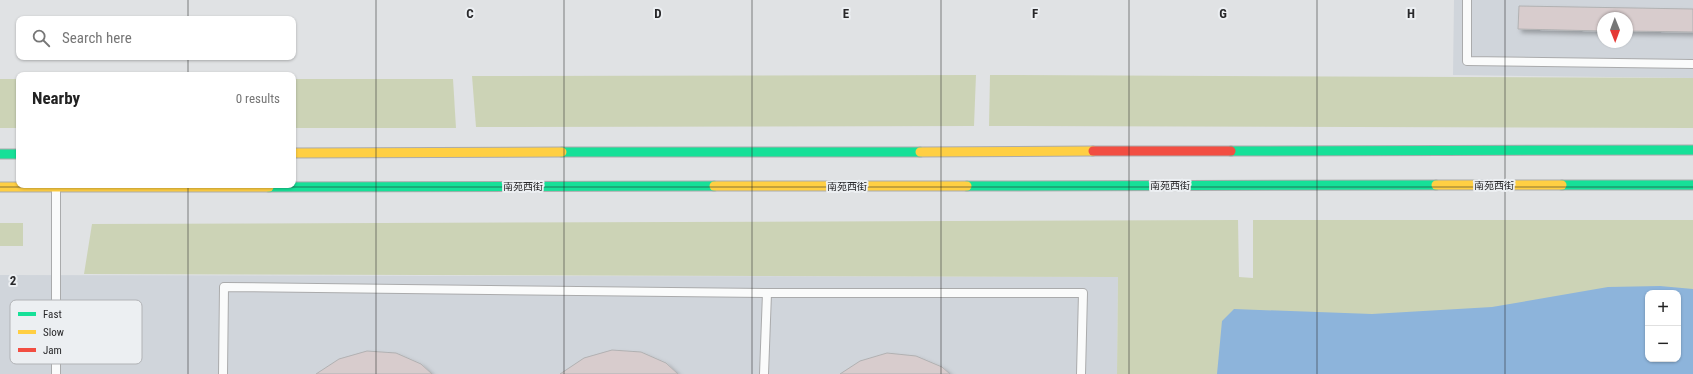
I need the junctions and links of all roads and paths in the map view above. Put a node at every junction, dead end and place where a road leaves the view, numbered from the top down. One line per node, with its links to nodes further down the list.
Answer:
1 (1467, 0): 2 (lane)
2 (1693, 64)
3 (1693, 150): 4 (main road)
4 (296, 153)
5 (0, 154): 6 (main road)
6 (16, 154)
7 (1693, 185): 8 (main road, 南苑西街)
8 (296, 186)
9 (0, 187): 10 (main road, 南苑西街)
10 (16, 187)
11 (56, 188): 13 (lane)
12 (767, 293): 14 (lane); 15 (lane); 16 (lane)
13 (56, 300)
14 (224, 374)
15 (764, 374)
16 (1081, 374)

